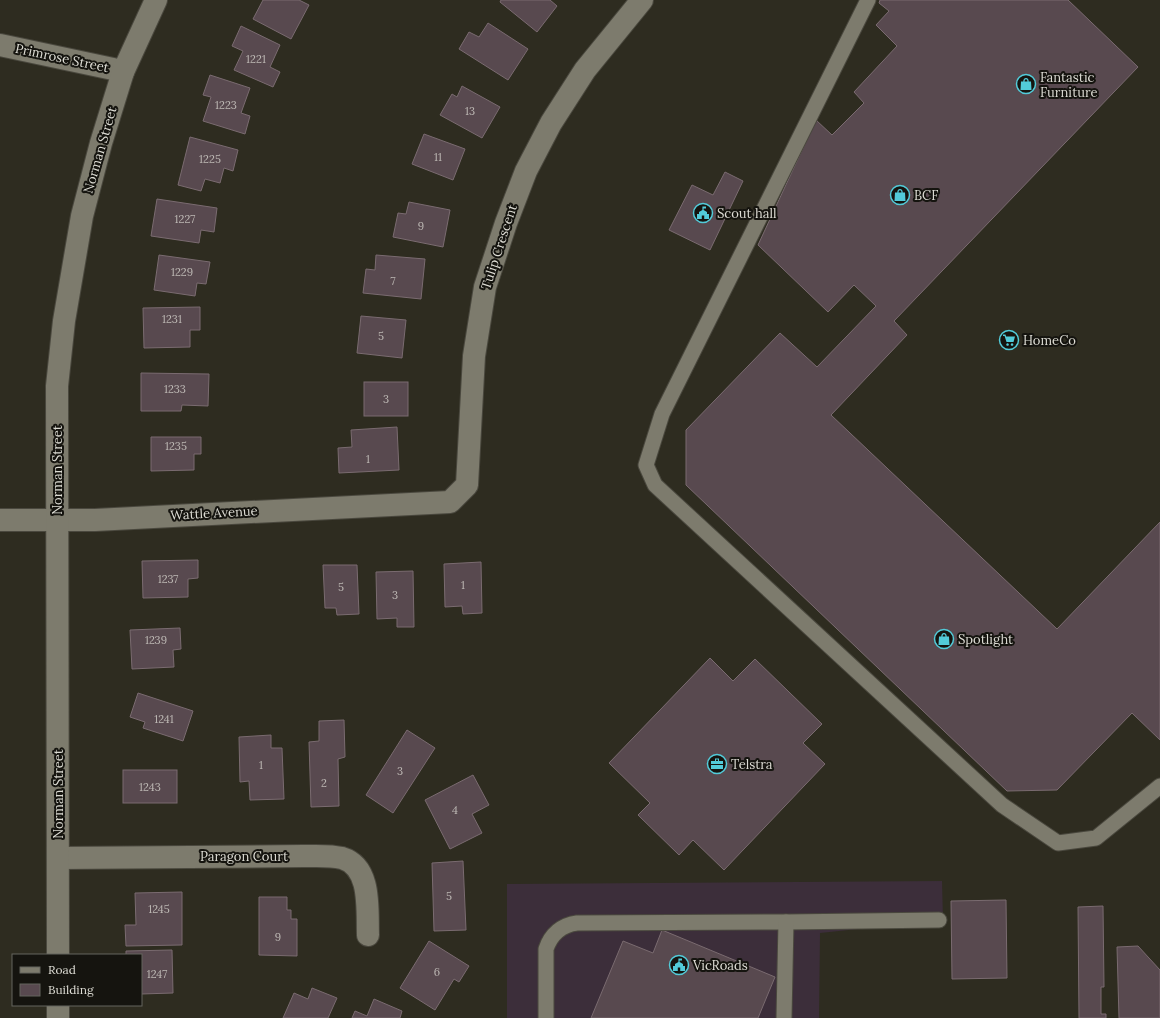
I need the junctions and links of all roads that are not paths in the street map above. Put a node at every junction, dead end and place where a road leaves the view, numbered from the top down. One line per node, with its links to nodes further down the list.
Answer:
1 (156, 0): 5 (street, Norman Street)
2 (642, 0): 6 (street, Tulip Crescent)
3 (868, 0): 9 (lane)
4 (0, 45): 5 (street, Primrose Street)
5 (123, 72): 8 (street, Norman Street)
6 (427, 502): 8 (street, Wattle Avenue)
7 (0, 520): 8 (street, Wattle Avenue)
8 (57, 520): 10 (street, Norman Street)
9 (1160, 786)
10 (58, 858): 13 (street, Paragon Court); 14 (street, Norman Street)
11 (939, 920): 12 (lane)
12 (786, 922): 17 (lane); 18 (lane)
13 (368, 935)
14 (58, 954)
15 (58, 1006): 16 (street)
16 (58, 1018)
17 (546, 1018)
18 (784, 1018)

